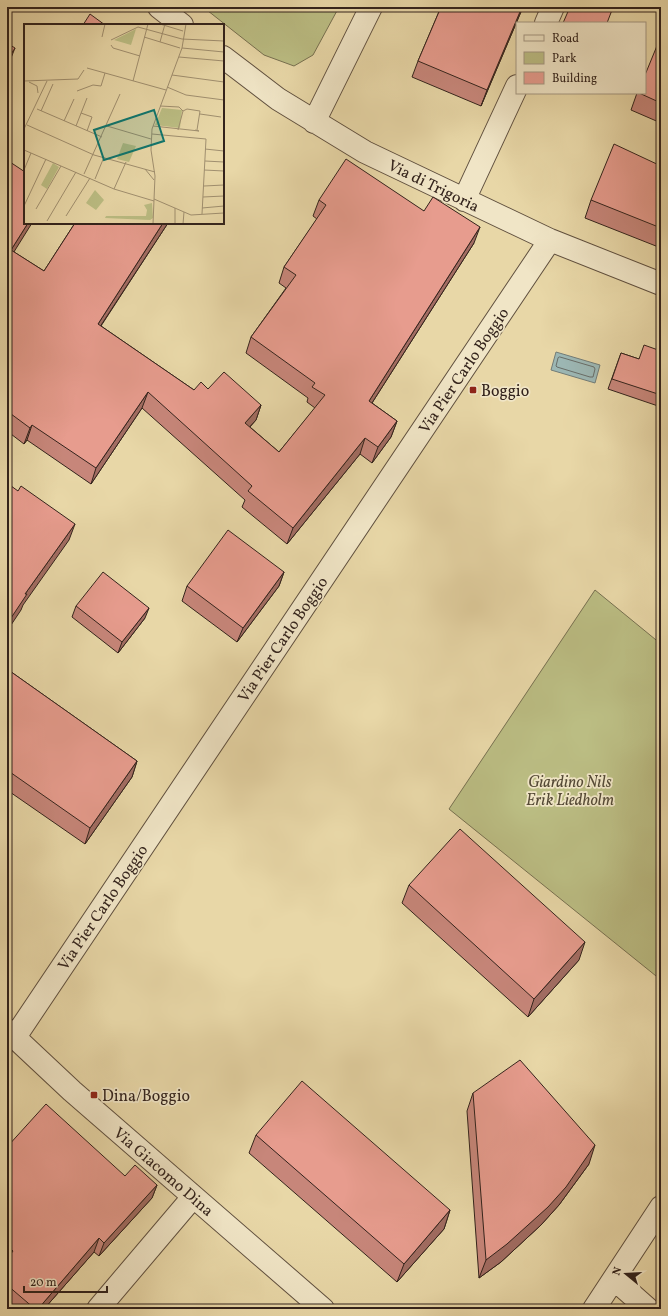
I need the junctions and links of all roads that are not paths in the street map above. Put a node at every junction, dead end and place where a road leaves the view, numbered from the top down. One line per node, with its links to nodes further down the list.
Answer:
1 (159, 7): 5 (street)
2 (372, 7): 8 (street)
3 (553, 7): 4 (street)
4 (546, 22)
5 (181, 24)
6 (224, 58): 8 (street, Via di Trigoria)
7 (516, 88): 9 (street)
8 (314, 122): 9 (street, Via di Trigoria)
9 (464, 200): 10 (street, Via di Trigoria)
10 (550, 240): 11 (street, Via di Trigoria); 12 (street, Via Pier Carlo Boggio)
11 (661, 284)
12 (11, 1034): 13 (street, Via Giacomo Dina)
13 (193, 1197): 16 (street); 17 (street, Via Giacomo Dina)
14 (661, 1207): 15 (street)
15 (614, 1279): 18 (street); 19 (street)
16 (98, 1309)
17 (323, 1309)
18 (594, 1309)
19 (648, 1309)

